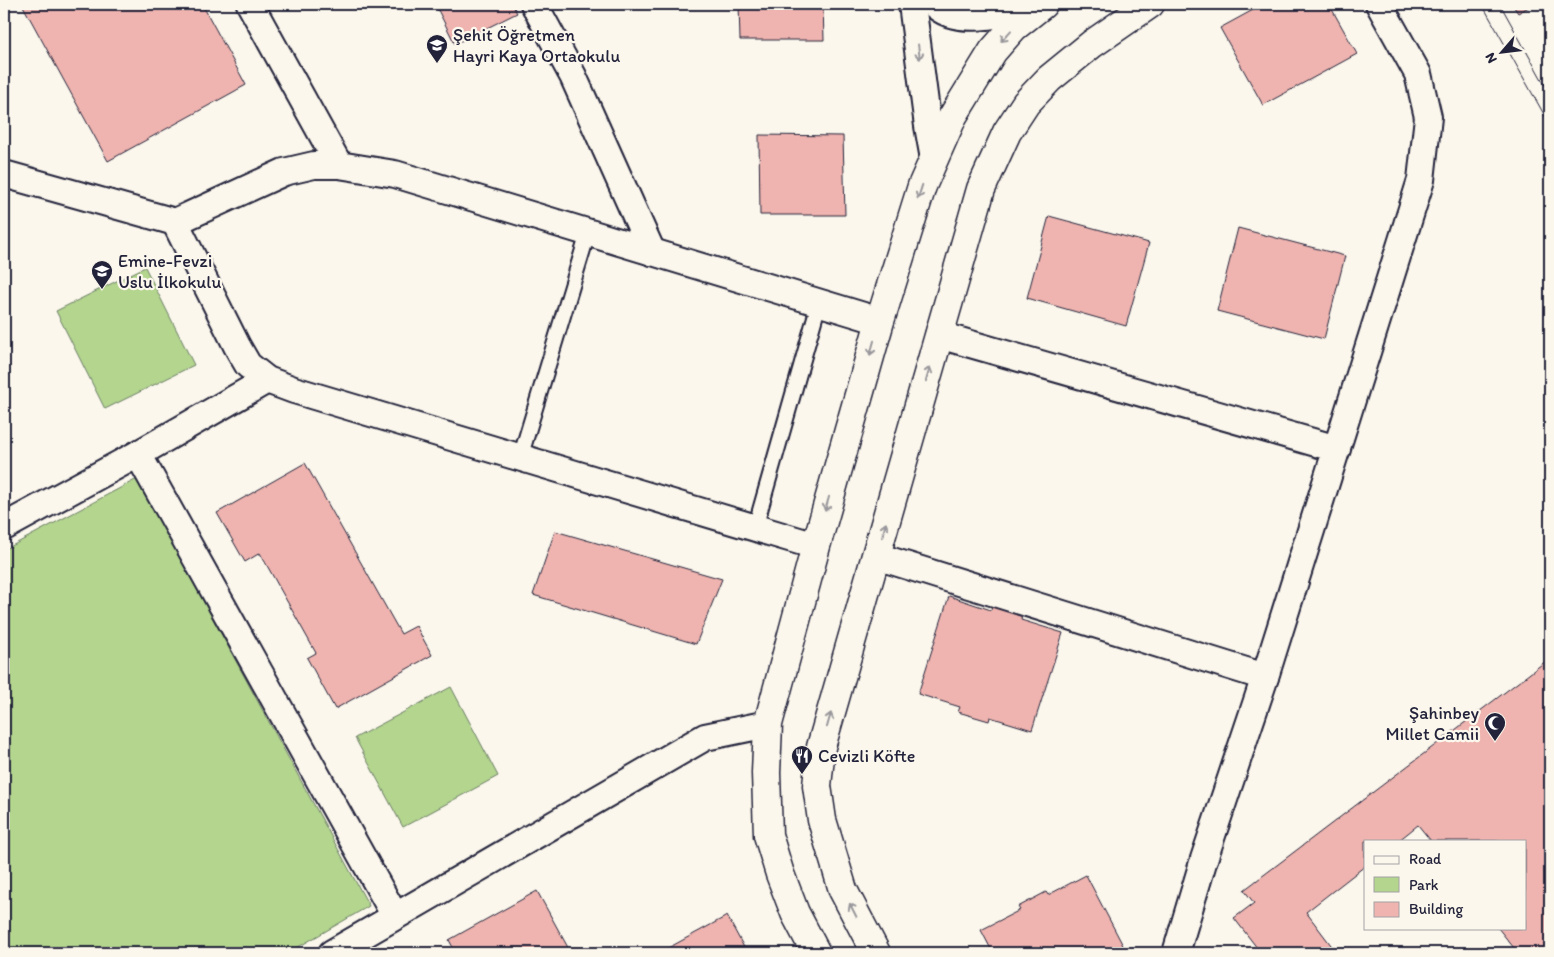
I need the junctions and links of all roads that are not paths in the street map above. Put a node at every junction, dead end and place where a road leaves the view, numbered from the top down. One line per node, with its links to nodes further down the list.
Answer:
1 (250, 4): 9 (street)
2 (534, 4): 13 (street)
3 (912, 4): 8 (street, one-way to 8)
4 (934, 4): 7 (street)
5 (1150, 4): 16 (main road)
6 (1379, 4): 18 (street)
7 (1041, 5): 8 (main road, one-way to 8)
8 (934, 159): 15 (main road, one-way to 15)
9 (339, 165): 11 (street); 12 (street)
10 (4, 174): 11 (street)
11 (175, 222): 17 (street)
12 (588, 233): 13 (street); 20 (lane)
13 (652, 252): 14 (street)
14 (819, 303): 15 (street); 22 (lane)
15 (880, 321): 23 (main road, one-way to 23)
16 (939, 335): 18 (street); 24 (main road, one-way to 16)
17 (267, 380): 19 (street); 20 (street)
18 (1337, 448): 25 (street)
19 (138, 454): 21 (street); 27 (street)
20 (520, 458): 22 (street)
21 (4, 527)
22 (755, 528): 23 (street)
23 (816, 546): 26 (main road)
24 (876, 556): 25 (street); 30 (main road, one-way to 24)
25 (1265, 677): 31 (street)
26 (768, 724): 27 (street); 29 (main road)
27 (395, 916): 28 (street)
28 (332, 953)
29 (816, 953)
30 (876, 953)
31 (1176, 953)

